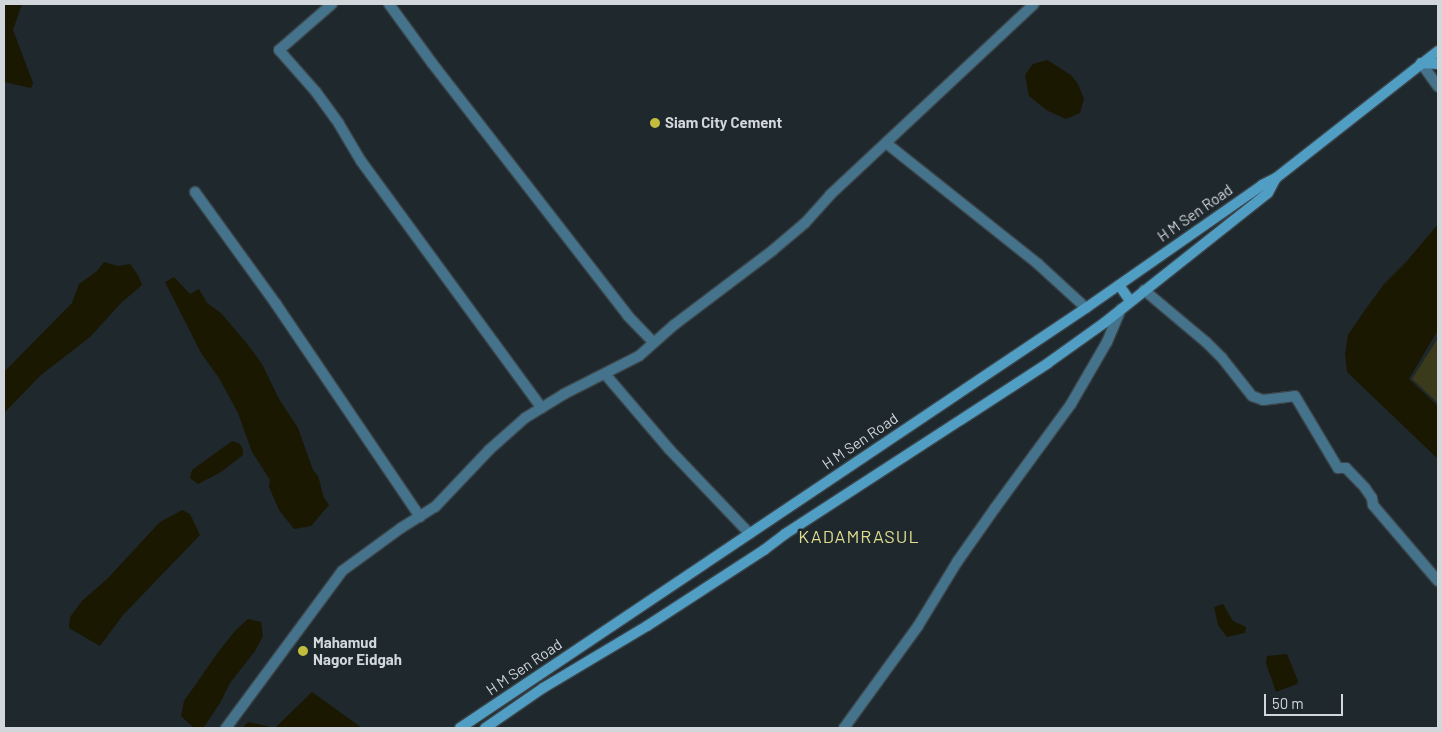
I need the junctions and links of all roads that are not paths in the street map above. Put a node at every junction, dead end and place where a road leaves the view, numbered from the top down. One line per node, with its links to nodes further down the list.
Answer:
1 (332, 4): 18 (street)
2 (389, 4): 16 (street)
3 (1034, 4): 8 (street)
4 (1438, 51): 5 (main road, H M Sen Road)
5 (1421, 63): 6 (main road); 7 (street); 9 (main road, H M Sen Road)
6 (1438, 64)
7 (1438, 86)
8 (886, 143): 14 (street); 16 (street)
9 (1276, 178): 11 (main road, H M Sen Road); 12 (main road, H M Sen Road)
10 (195, 192): 19 (street)
11 (1119, 285): 13 (main road); 14 (main road, H M Sen Road)
12 (1144, 290): 13 (main road, H M Sen Road); 21 (street)
13 (1130, 301): 15 (main road, H M Sen Road)
14 (1086, 308): 20 (main road, H M Sen Road)
15 (1122, 308): 24 (main road, H M Sen Road); 25 (street)
16 (654, 343): 17 (street)
17 (605, 374): 18 (street); 20 (street)
18 (542, 408): 19 (street)
19 (420, 517): 22 (street)
20 (750, 534): 23 (main road, H M Sen Road)
21 (1438, 581)
22 (226, 728)
23 (460, 728)
24 (485, 728)
25 (844, 728)

